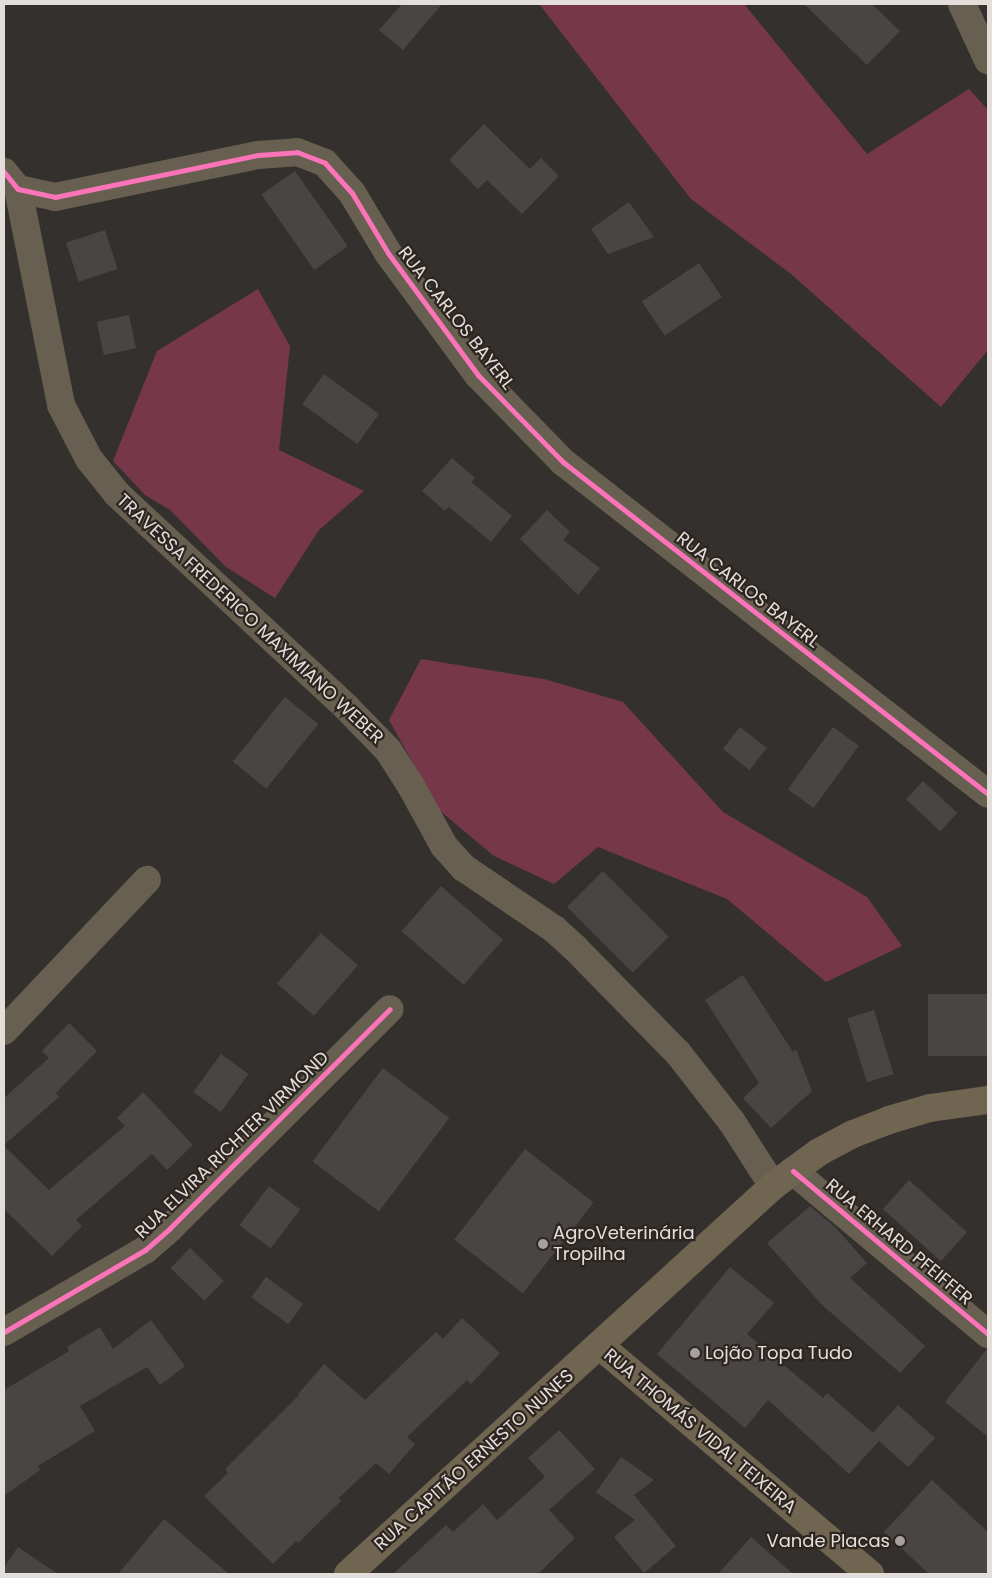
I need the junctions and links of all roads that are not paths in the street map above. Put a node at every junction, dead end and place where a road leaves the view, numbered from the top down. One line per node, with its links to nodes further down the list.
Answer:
1 (962, 4): 2 (street)
2 (988, 60)
3 (11, 180): 4 (street, RUA CARLOS BAYERL); 9 (street, TRAVESSA FREDERICO MAXIMIANO WEBER)
4 (988, 794)
5 (147, 880): 7 (street)
6 (390, 1009): 10 (street, RUA ELVIRA RICHTER VIRMOND)
7 (4, 1031)
8 (988, 1100): 9 (main road, RUA CAPITÃO ERNESTO NUNES)
9 (783, 1179): 11 (street, RUA ERHARD PFEIFFER); 12 (main road, RUA CAPITÃO ERNESTO NUNES)
10 (4, 1332)
11 (988, 1334)
12 (600, 1345): 13 (main road, RUA CAPITÃO ERNESTO NUNES); 14 (main road, RUA THOMÁS VIDAL TEIXEIRA)
13 (348, 1574)
14 (870, 1574)

